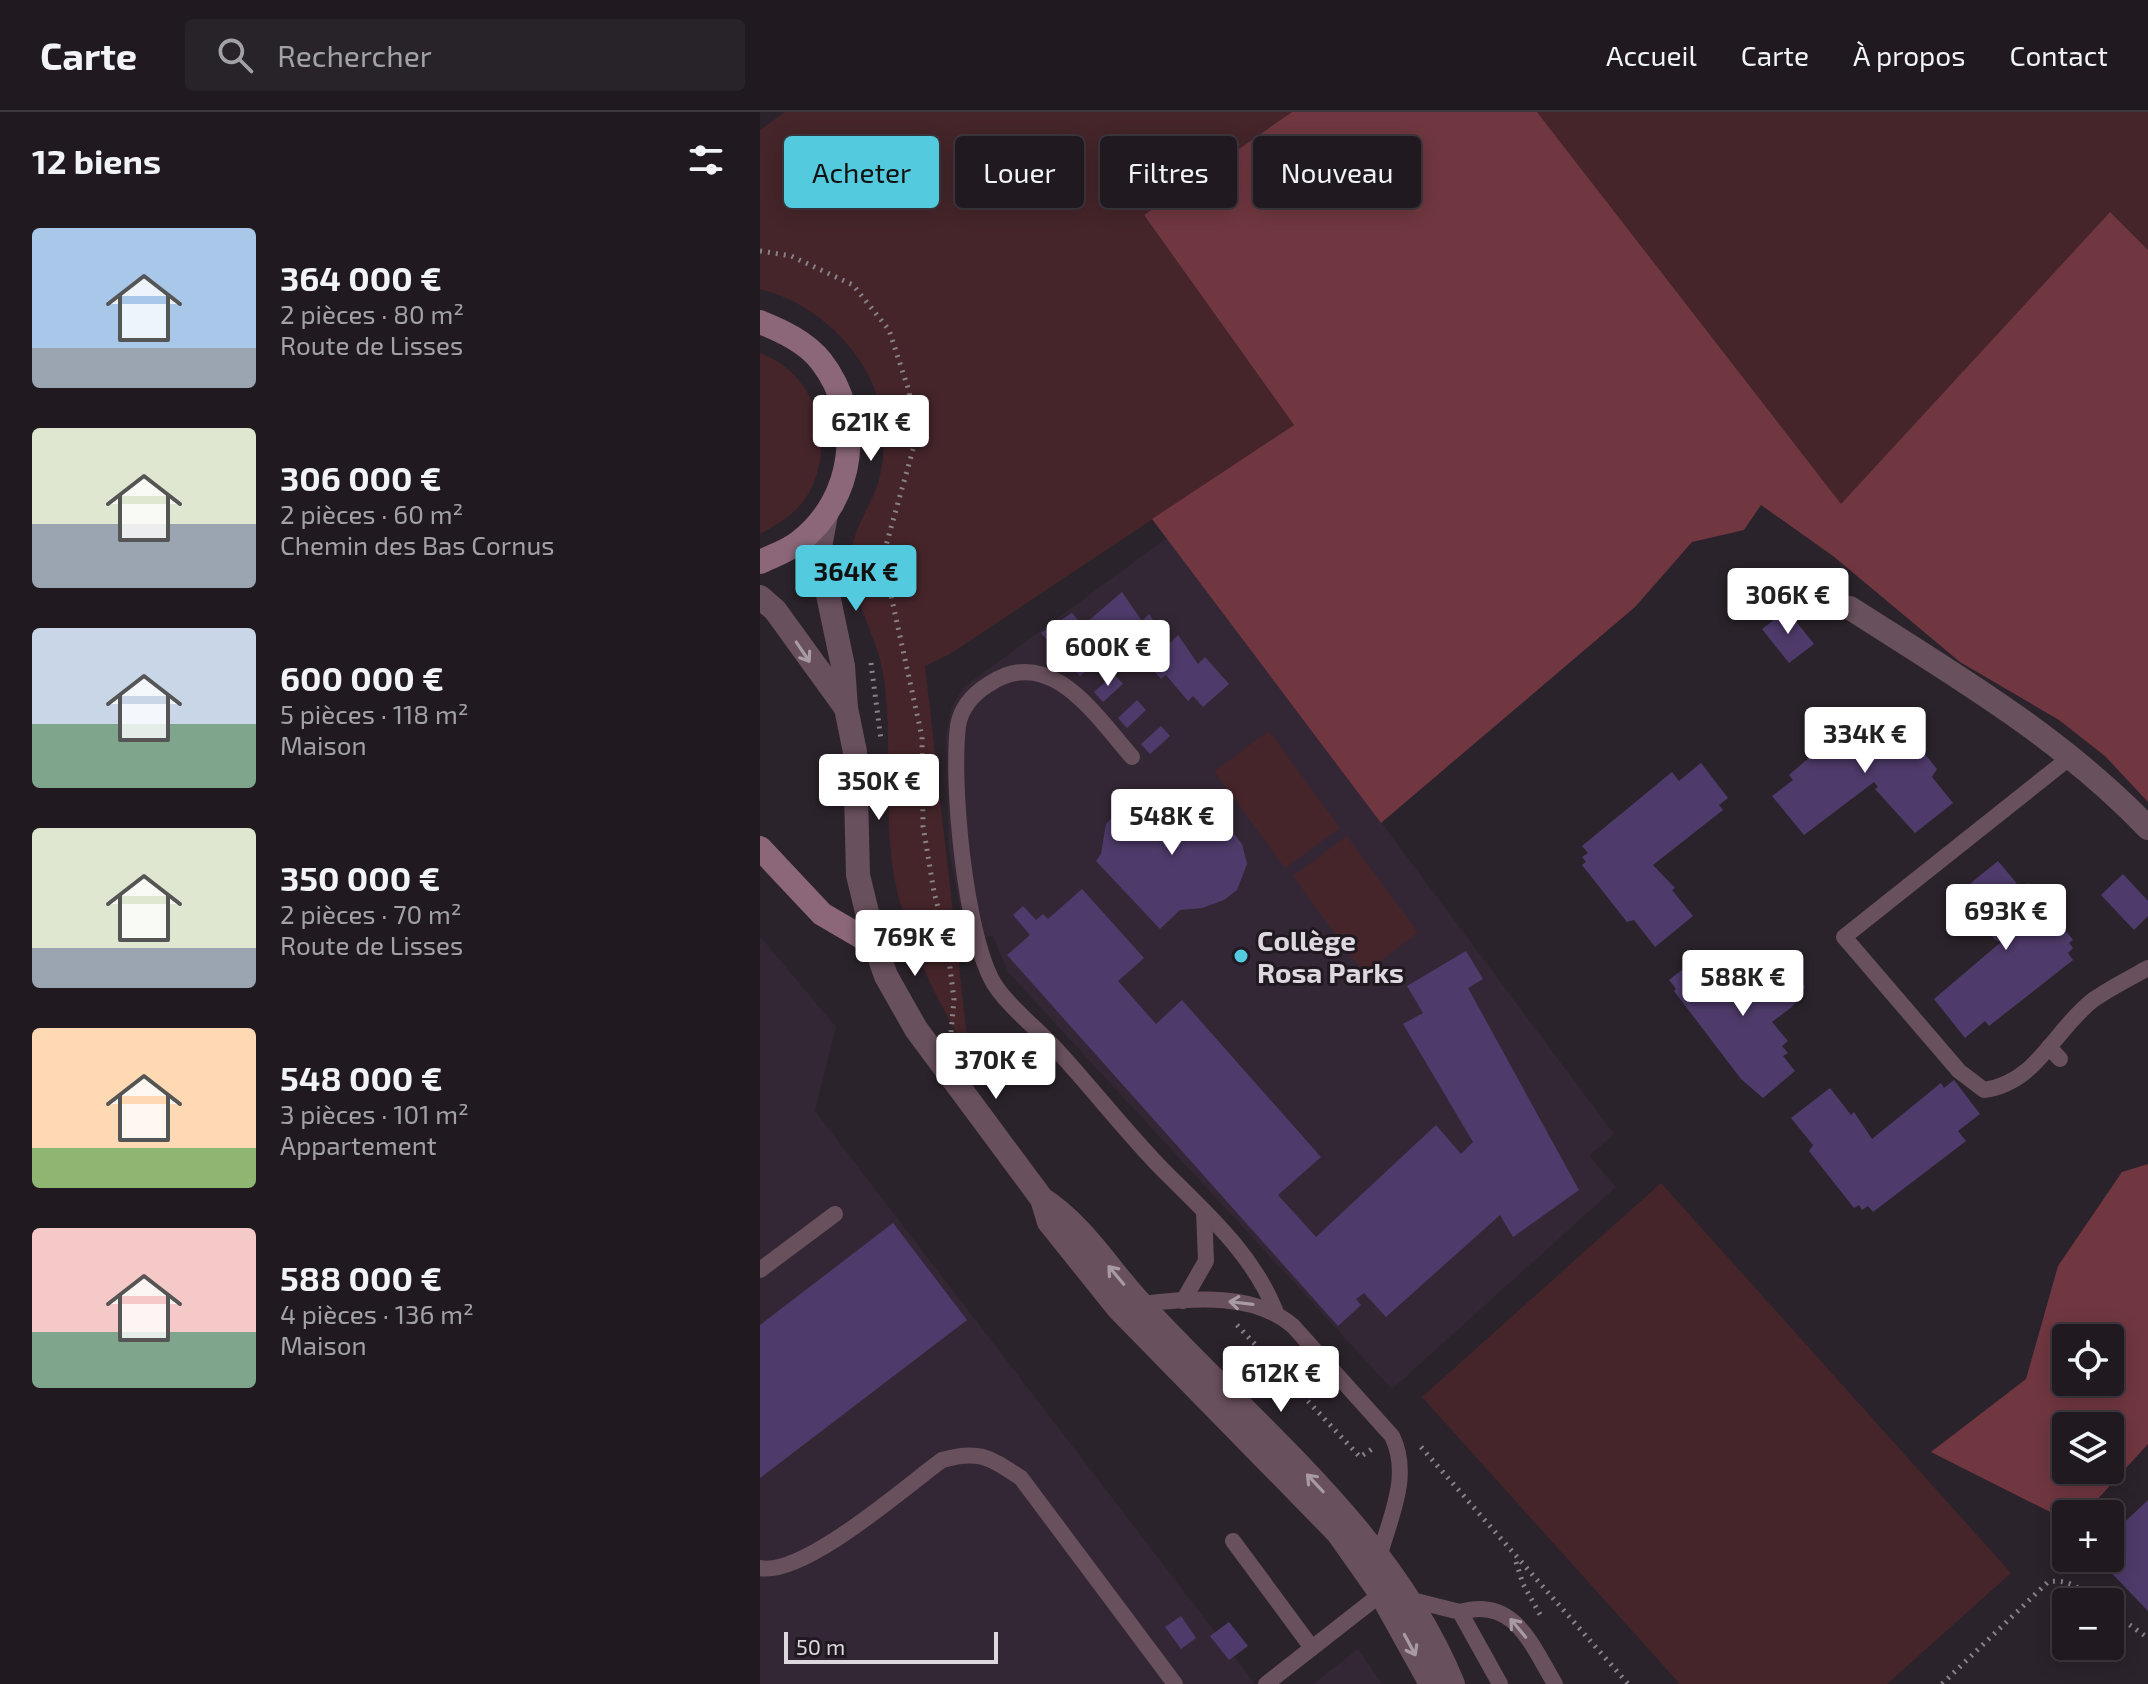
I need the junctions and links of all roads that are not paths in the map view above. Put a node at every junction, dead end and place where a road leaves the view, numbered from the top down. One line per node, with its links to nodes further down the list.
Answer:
1 (760, 322): 2 (main road)
2 (826, 515): 3 (main road); 6 (street)
3 (760, 562)
4 (760, 597): 6 (street, one-way to 6)
5 (1850, 608): 7 (street)
6 (846, 708): 11 (street)
7 (2073, 755): 9 (street); 12 (lane)
8 (1132, 757): 14 (lane)
9 (2148, 828)
10 (760, 848): 11 (main road)
11 (875, 945): 13 (street)
12 (2148, 968)
13 (1042, 1199): 18 (street, one-way to 13); 23 (street)
14 (1204, 1211): 17 (lane); 19 (lane)
15 (835, 1214): 16 (lane)
16 (760, 1270)
17 (1183, 1301): 18 (lane); 19 (lane, one-way to 17)
18 (1140, 1304): 21 (street, one-way to 18)
19 (1275, 1310): 21 (lane)
20 (1233, 1541): 26 (lane)
21 (1380, 1554): 24 (street)
22 (760, 1568): 27 (lane)
23 (1381, 1594): 26 (lane); 29 (street, one-way to 29)
24 (1408, 1599): 25 (lane); 30 (street)
25 (1460, 1612): 31 (lane); 32 (lane, one-way to 25)
26 (1312, 1648): 28 (lane)
27 (1175, 1684)
28 (1266, 1684)
29 (1431, 1684)
30 (1453, 1684)
31 (1500, 1684)
32 (1555, 1684)

